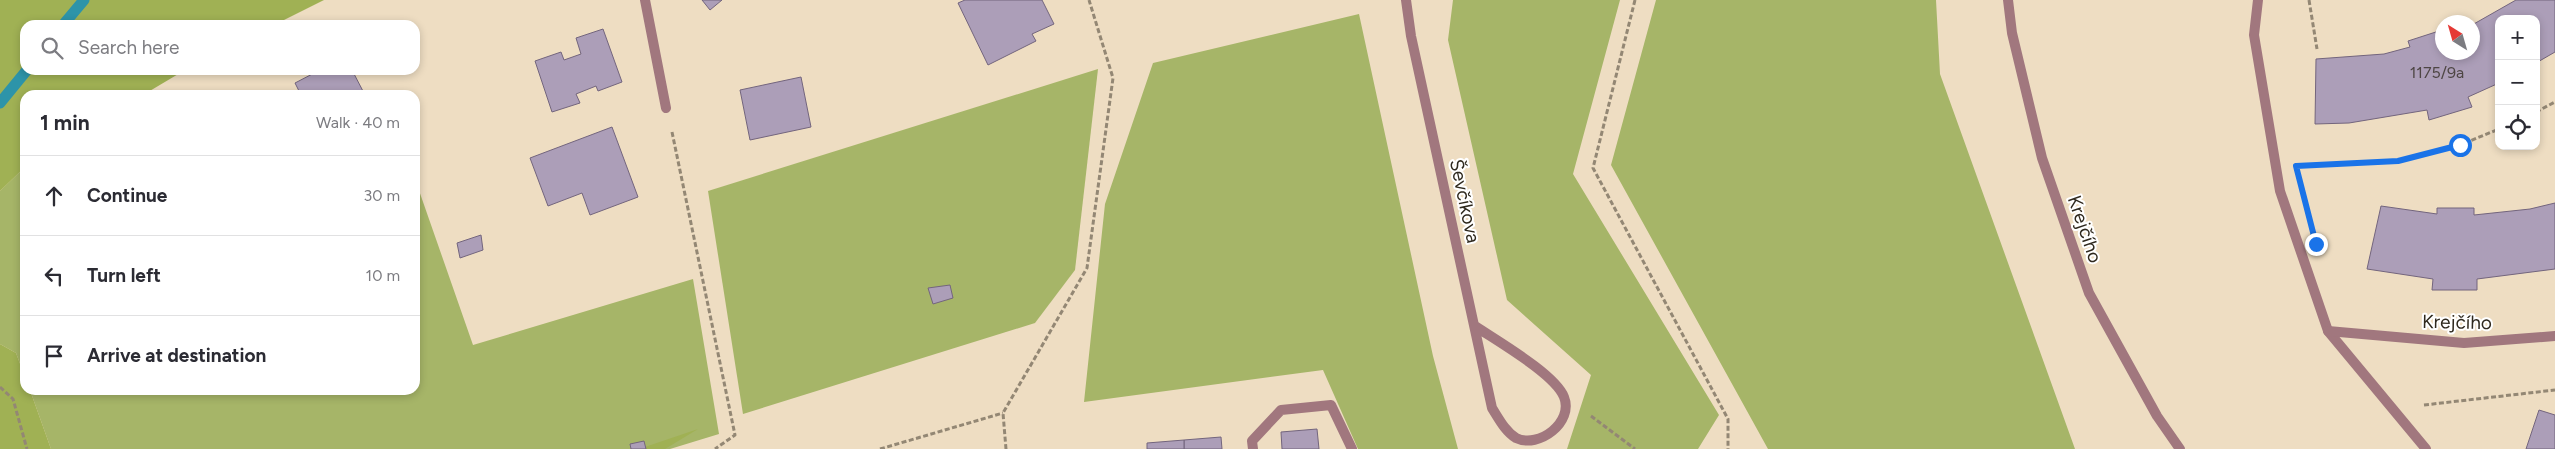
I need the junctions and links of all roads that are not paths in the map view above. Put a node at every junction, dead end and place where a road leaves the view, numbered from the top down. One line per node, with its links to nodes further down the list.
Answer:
1 (645, 0): 5 (street)
2 (1406, 0): 6 (street, Ševčíkova)
3 (2008, 0): 11 (street, Krejčího)
4 (2258, 0): 7 (street)
5 (666, 108)
6 (1475, 326): 6 (street, Ševčíkova)
7 (2328, 331): 8 (street, Krejčího); 12 (street)
8 (2555, 336)
9 (1253, 449): 10 (street)
10 (1352, 449)
11 (2180, 449)
12 (2426, 449)

